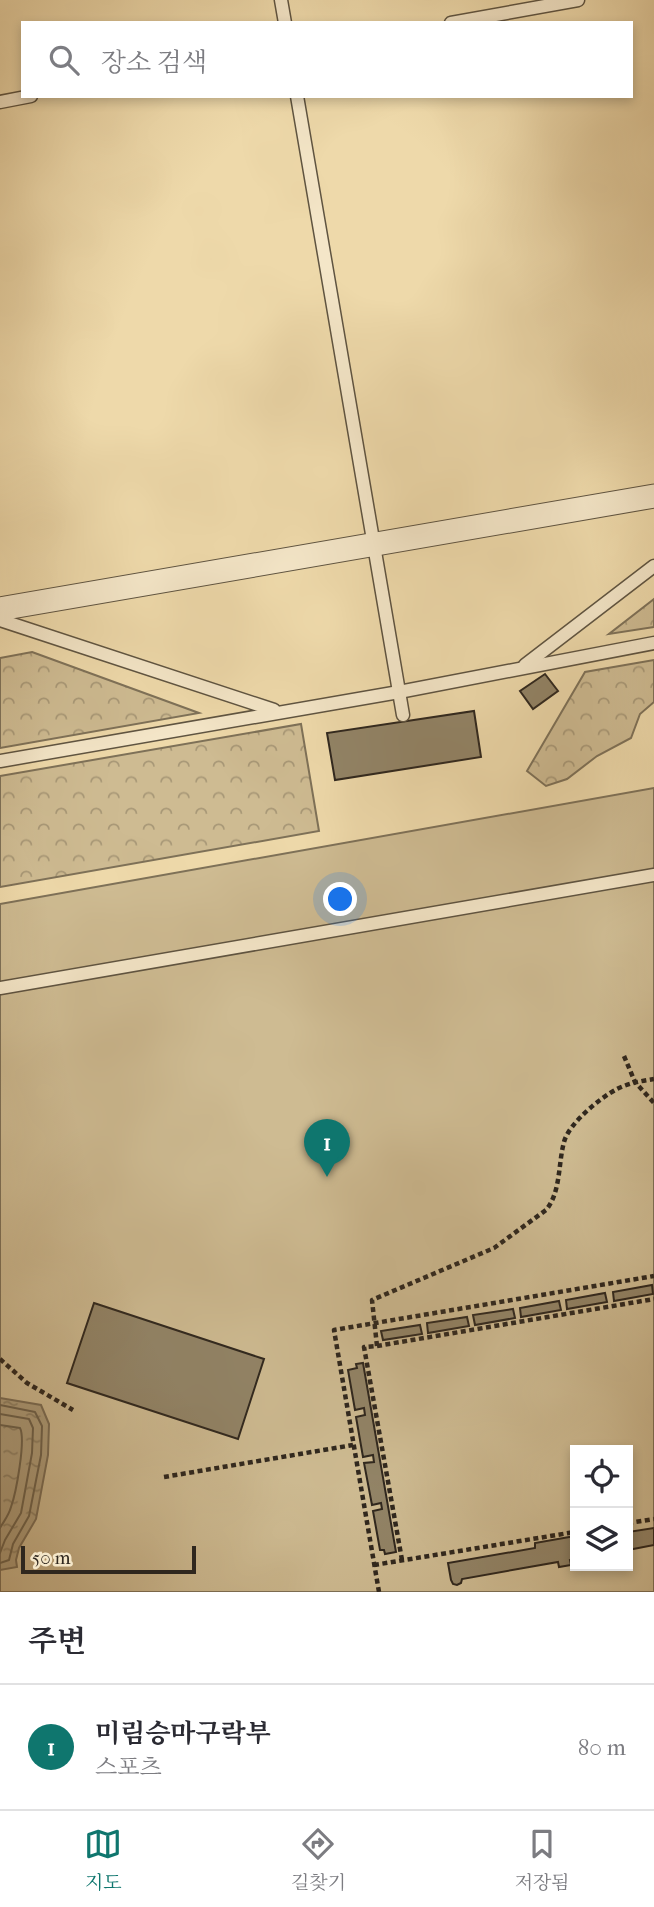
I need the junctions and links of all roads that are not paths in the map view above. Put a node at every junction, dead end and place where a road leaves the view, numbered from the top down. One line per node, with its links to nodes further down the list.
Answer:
1 (281, 0): 3 (lane)
2 (578, 0): 4 (lane)
3 (285, 21)
4 (462, 21)
5 (21, 98): 7 (lane)
6 (298, 98): 9 (lane)
7 (0, 102)
8 (654, 496): 9 (street)
9 (374, 545): 11 (street); 15 (lane)
10 (654, 566): 14 (lane)
11 (0, 609)
12 (0, 620): 16 (lane)
13 (654, 643): 14 (lane)
14 (522, 667): 15 (lane)
15 (399, 692): 16 (lane); 17 (lane)
16 (278, 712): 18 (lane)
17 (403, 715)
18 (0, 761)
19 (654, 875): 20 (lane)
20 (0, 988)

